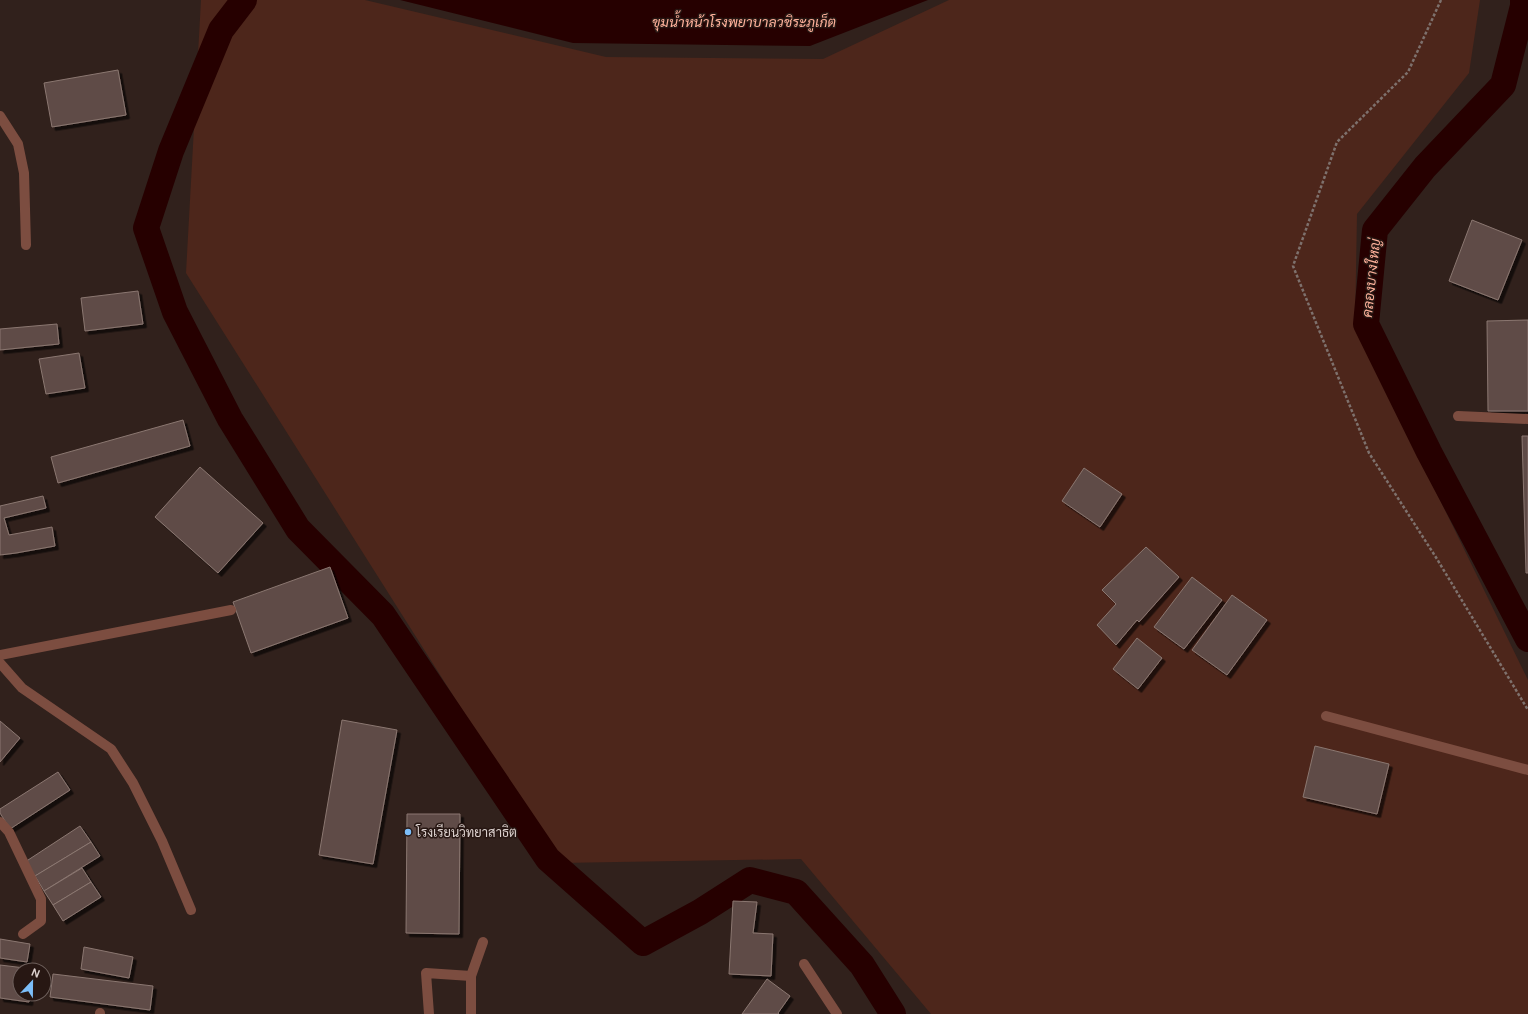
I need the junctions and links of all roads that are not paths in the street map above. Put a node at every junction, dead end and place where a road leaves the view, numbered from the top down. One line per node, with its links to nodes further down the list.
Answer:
1 (0, 116): 2 (street)
2 (26, 245)
3 (1458, 416): 4 (street)
4 (1528, 419)
5 (231, 610): 6 (street)
6 (0, 655)
7 (0, 663): 11 (street)
8 (1326, 716): 9 (street)
9 (1528, 770)
10 (0, 822): 12 (street)
11 (191, 910)
12 (23, 934)
13 (483, 942): 15 (street)
14 (804, 964): 18 (street)
15 (471, 976): 16 (street); 17 (street)
16 (429, 1014)
17 (471, 1014)
18 (837, 1014)

